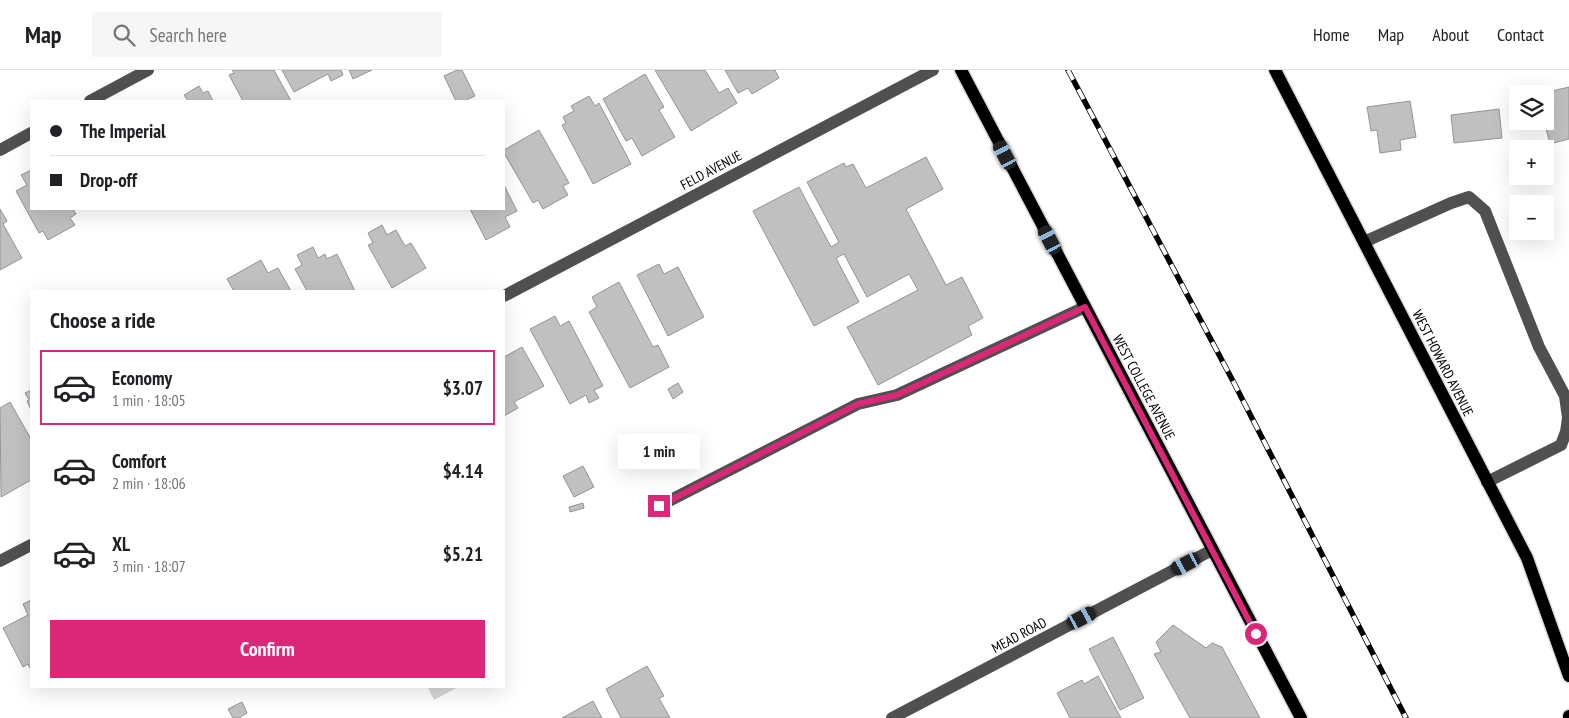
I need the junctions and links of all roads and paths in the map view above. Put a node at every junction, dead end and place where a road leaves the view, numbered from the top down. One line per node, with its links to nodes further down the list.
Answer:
1 (148, 70): 5 (street)
2 (933, 70): 9 (street, FELD AVENUE)
3 (961, 70): 10 (main road, WEST COLLEGE AVENUE)
4 (1274, 70): 8 (main road, WEST HOWARD AVENUE)
5 (92, 100)
6 (30, 134): 7 (street)
7 (0, 150)
8 (1364, 242): 11 (main road, WEST HOWARD AVENUE); 11 (street)
9 (505, 295)
10 (1085, 307): 12 (street); 14 (main road, WEST COLLEGE AVENUE)
11 (1487, 482): 16 (main road, WEST HOWARD AVENUE)
12 (659, 506)
13 (30, 546): 15 (street)
14 (1212, 550): 17 (street, MEAD ROAD); 18 (main road, WEST COLLEGE AVENUE)
15 (0, 561)
16 (1569, 676)
17 (892, 718)
18 (1301, 718)

